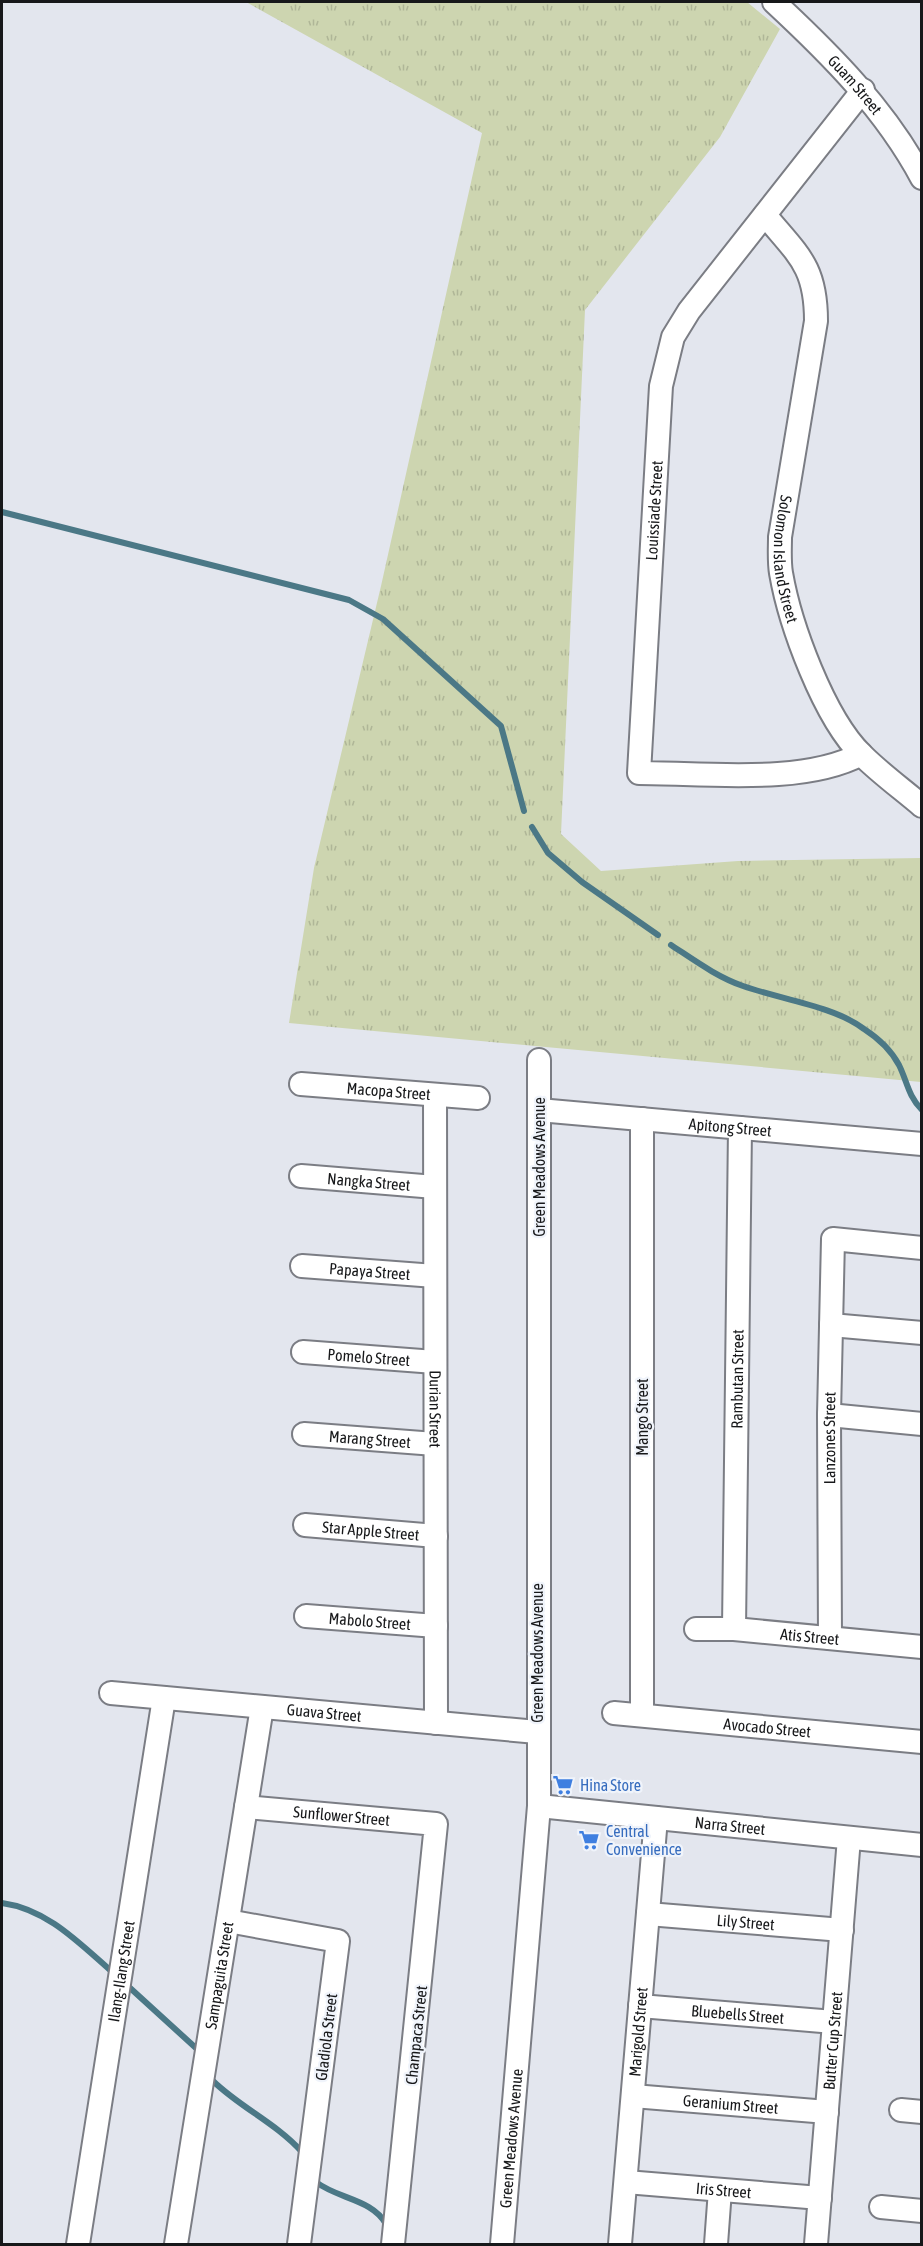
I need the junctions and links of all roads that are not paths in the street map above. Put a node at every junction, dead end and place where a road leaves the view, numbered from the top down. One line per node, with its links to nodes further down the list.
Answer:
1 (774, 2): 2 (street, Guam Street)
2 (863, 90): 3 (street, Guam Street); 4 (street, Louissiade Street)
3 (921, 178)
4 (765, 215): 5 (street, Solomon Island Street); 5 (street, Louissiade Street)
5 (861, 754): 6 (street, Solomon Island Street)
6 (921, 806)
7 (539, 1060): 11 (street, Green Meadows Avenue)
8 (301, 1084): 9 (street, Macopa Street)
9 (435, 1095): 10 (street, Macopa Street); 16 (street, Durian Street)
10 (478, 1098)
11 (539, 1110): 12 (street, Apitong Street); 42 (street, Green Meadows Avenue)
12 (642, 1119): 13 (street, Apitong Street); 40 (street, Mango Street)
13 (740, 1128): 14 (street, Apitong Street); 33 (street, Rambutan Street)
14 (921, 1144)
15 (301, 1176): 16 (street, Nangka Street)
16 (435, 1187): 19 (street, Durian Street)
17 (921, 1248): 20 (street, Lanzones Street)
18 (302, 1266): 19 (street, Papaya Street)
19 (435, 1276): 23 (street, Durian Street)
20 (831, 1325): 21 (street); 24 (street, Lanzones Street)
21 (921, 1333)
22 (303, 1352): 23 (street, Pomelo Street)
23 (435, 1362): 27 (street, Durian Street)
24 (829, 1415): 25 (street); 34 (street, Lanzones Street)
25 (921, 1424)
26 (304, 1434): 27 (street, Marang Street)
27 (435, 1444): 29 (street, Durian Street)
28 (305, 1525): 29 (street, Star Apple Street)
29 (436, 1536): 31 (street, Durian Street)
30 (306, 1616): 31 (street, Mabolo Street)
31 (436, 1626): 41 (street, Durian Street)
32 (696, 1629): 33 (street, Atis Street)
33 (734, 1629): 34 (street, Atis Street)
34 (830, 1638): 35 (street, Atis Street)
35 (921, 1647)
36 (111, 1693): 37 (street, Guava Street)
37 (164, 1698): 38 (street, Guava Street); 62 (street, Ilang-Ilang Street)
38 (262, 1707): 41 (street, Guava Street); 45 (street, Sampaguita Street)
39 (614, 1713): 40 (street, Avocado Street)
40 (642, 1715): 43 (street, Avocado Street)
41 (436, 1723): 42 (street, Guava Street)
42 (537, 1732): 44 (street, Green Meadows Avenue)
43 (921, 1742)
44 (539, 1806): 46 (street, Narra Street); 66 (street, Green Meadows Avenue)
45 (246, 1807): 47 (street, Sunflower Street); 51 (street, Sampaguita Street)
46 (656, 1818): 48 (street, Narra Street); 50 (street, Marigold Street)
47 (436, 1824): 65 (street, Champaca Street)
48 (849, 1838): 49 (street, Narra Street); 52 (street, Butter Cup Street)
49 (921, 1845)
50 (648, 1914): 52 (street, Lily Street); 53 (street, Marigold Street)
51 (228, 1921): 63 (street, Sampaguita Street); 64 (street, Gladiola Street)
52 (842, 1930): 54 (street, Butter Cup Street)
53 (640, 2006): 54 (street, Bluebells Street); 55 (street, Marigold Street)
54 (834, 2022): 56 (street, Butter Cup Street)
55 (633, 2096): 56 (street, Geranium Street); 57 (street, Marigold Street)
56 (826, 2112): 59 (street, Butter Cup Street)
57 (626, 2182): 58 (street, Iris Street); 67 (street, Marigold Street)
58 (720, 2190): 59 (street, Iris Street); 68 (street)
59 (820, 2198): 69 (street, Butter Cup Street)
60 (881, 2206): 61 (street)
61 (921, 2211)
62 (78, 2244)
63 (176, 2244)
64 (299, 2244)
65 (393, 2244)
66 (502, 2244)
67 (620, 2244)
68 (716, 2244)
69 (816, 2244)

